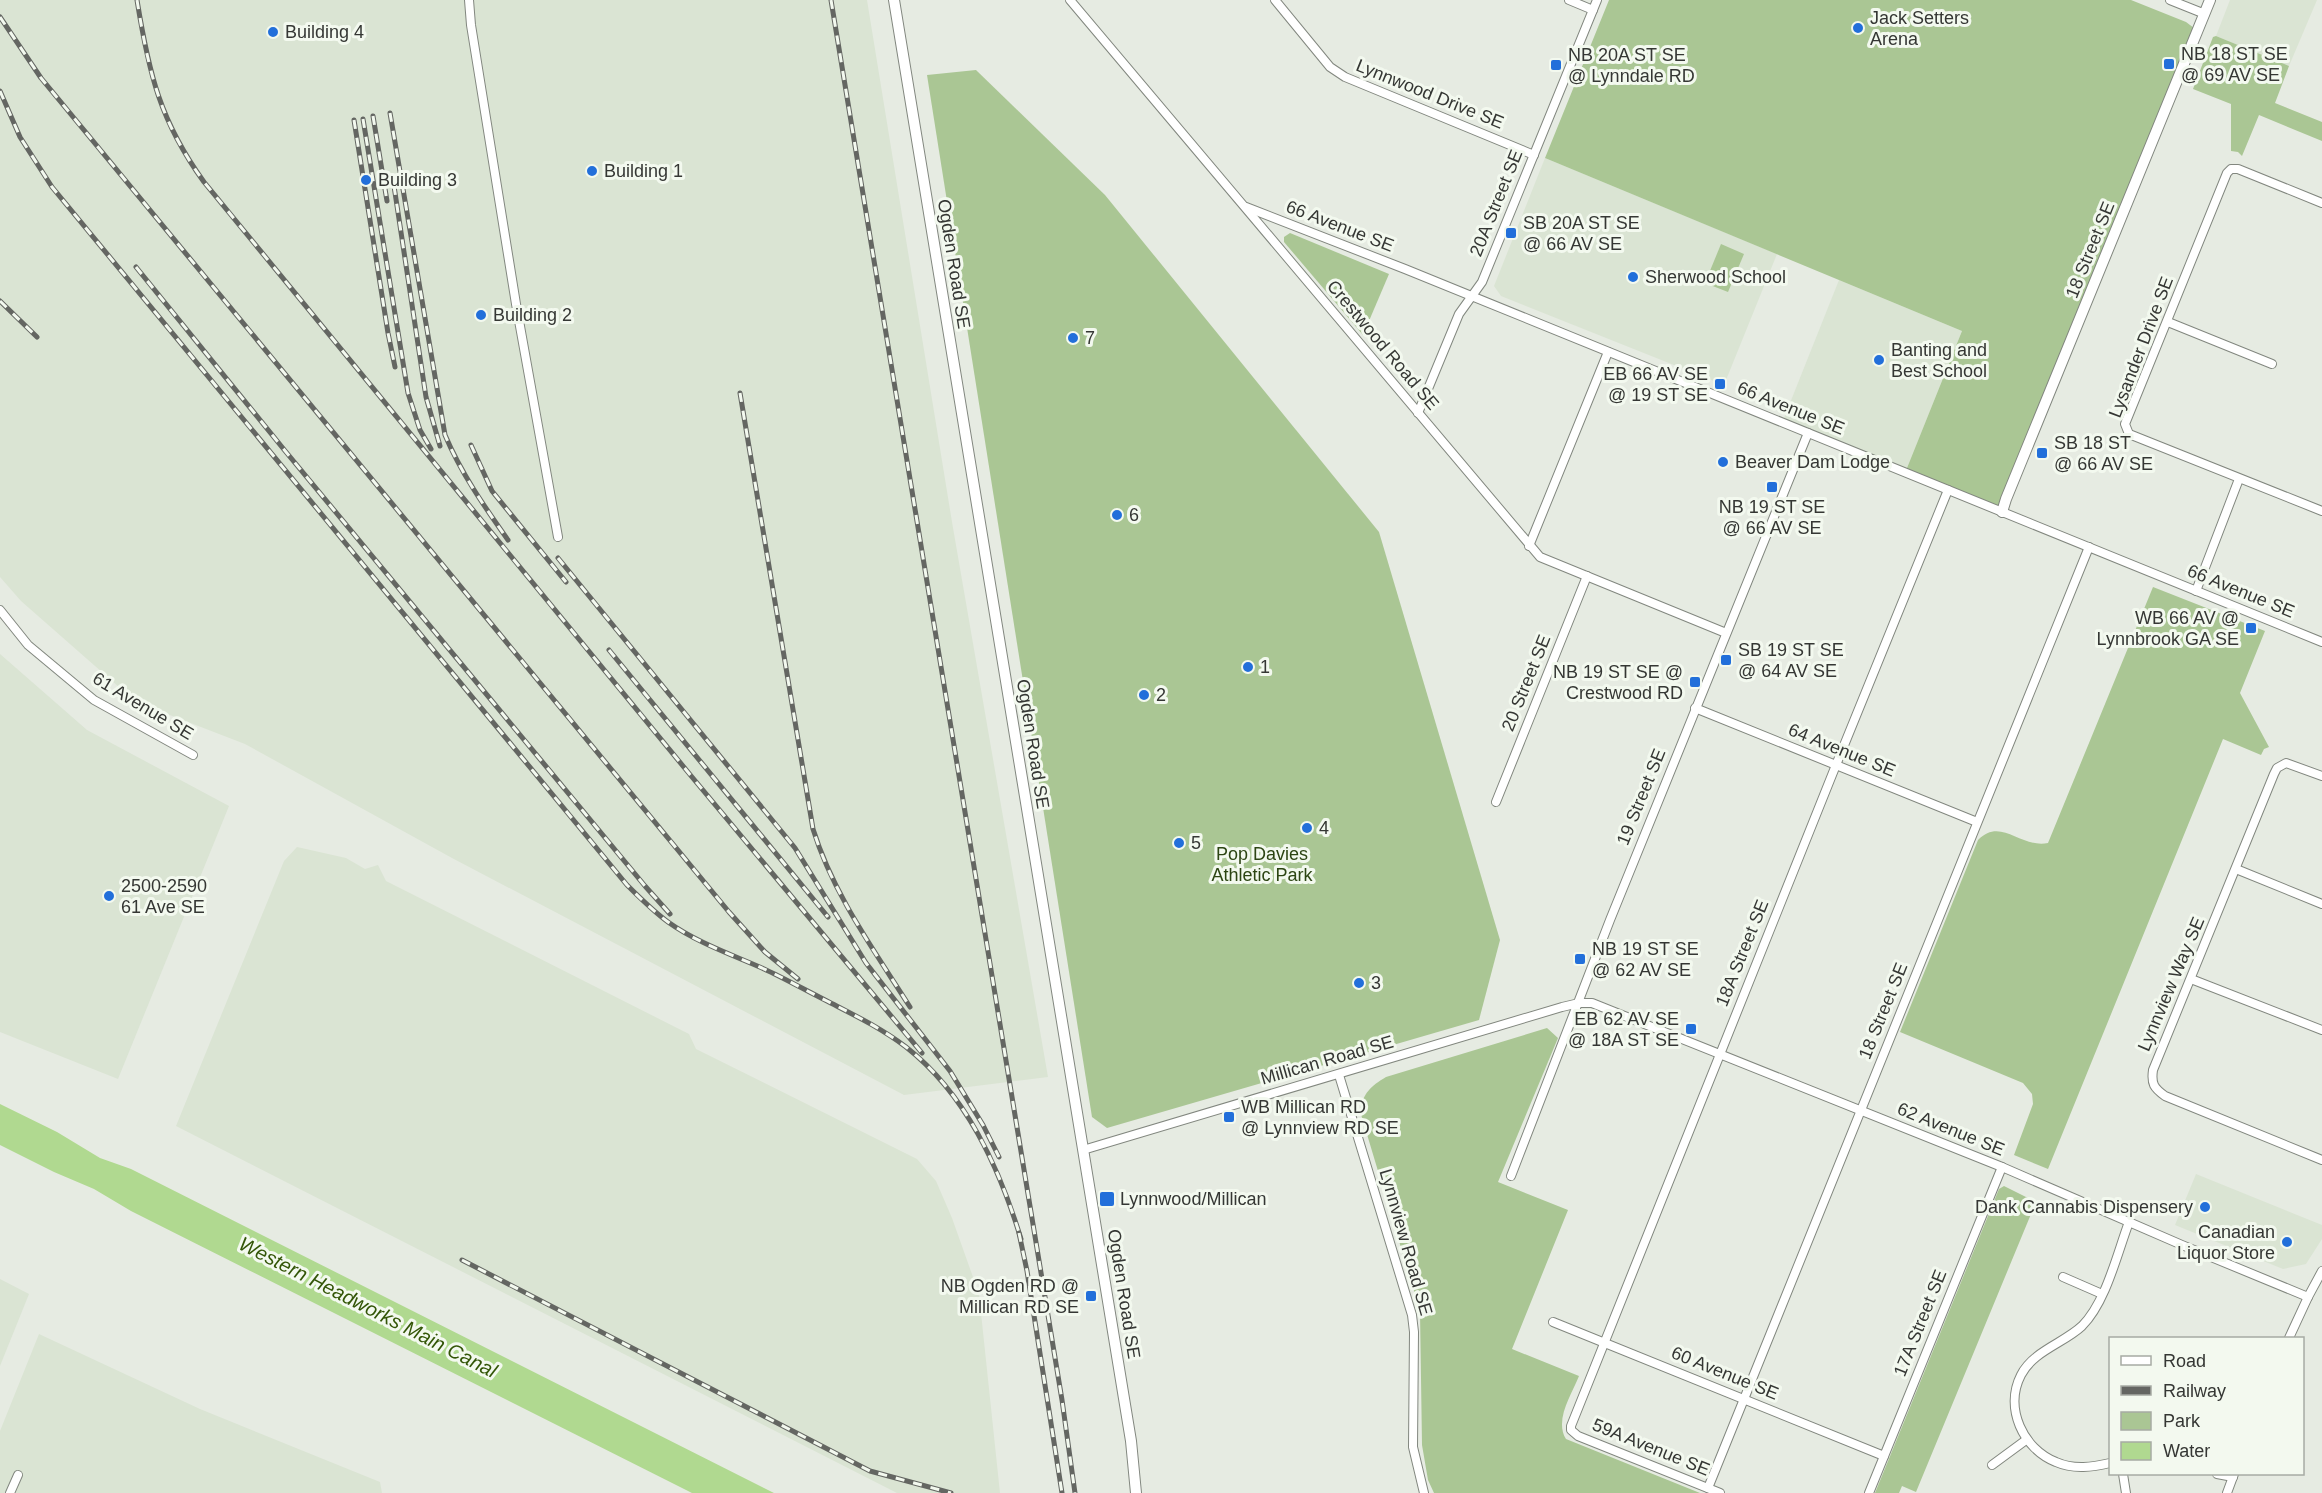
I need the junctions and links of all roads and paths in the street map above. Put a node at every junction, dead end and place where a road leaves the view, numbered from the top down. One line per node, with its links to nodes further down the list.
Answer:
1 (470, 0): 24 (street)
2 (894, 0): 46 (street, Ogden Road SE)
3 (1070, 0): 13 (street, Crestwood Road SE)
4 (1275, 0): 11 (street, Lynnwood Drive SE)
5 (1569, 0): 9 (street)
6 (1597, 0): 9 (street, 20A Street SE)
7 (2170, 0): 10 (street)
8 (2210, 0): 10 (street, 18 Street SE)
9 (1593, 10): 11 (street, 20A Street SE)
10 (2205, 14): 23 (street, 18 Street SE)
11 (1534, 155): 14 (street, 20A Street SE)
12 (2322, 203): 15 (street, Lysander Drive SE)
13 (1246, 207): 14 (street, 66 Avenue SE); 18 (street, Crestwood Road SE)
14 (1471, 296): 16 (street, 66 Avenue SE); 18 (street, 20A Street SE)
15 (2168, 322): 17 (street); 20 (street, Lysander Drive SE)
16 (1608, 352): 19 (street, 66 Avenue SE); 25 (street)
17 (2272, 364)
18 (1418, 413): 25 (street, Crestwood Road SE)
19 (1808, 433): 21 (street, 66 Avenue SE); 30 (street, 19 Street SE)
20 (2239, 479): 22 (street, Lysander Drive SE); 28 (street)
21 (1948, 490): 23 (street, 66 Avenue SE); 34 (street, 18A Street SE)
22 (2322, 511)
23 (2002, 512): 26 (street, 66 Avenue SE)
24 (558, 537)
25 (1529, 546): 27 (street, Crestwood Road SE)
26 (2089, 547): 28 (street, 66 Avenue SE); 37 (street, 18 Street SE)
27 (1587, 576): 30 (street, Crestwood Road SE); 36 (street, 20 Street SE)
28 (2196, 591): 31 (street, 66 Avenue SE)
29 (0, 610): 33 (street, 61 Avenue SE)
30 (1726, 633): 32 (street, 19 Street SE)
31 (2322, 642)
32 (1695, 708): 34 (street, 64 Avenue SE); 41 (street, 19 Street SE)
33 (193, 755)
34 (1836, 765): 37 (street, 64 Avenue SE); 43 (street, 18A Street SE)
35 (2322, 776): 38 (street, Lynnview Way SE)
36 (1496, 802)
37 (1977, 822): 45 (street, 18 Street SE)
38 (2236, 869): 39 (street); 40 (street, Lynnview Way SE)
39 (2322, 904)
40 (2192, 979): 42 (street); 47 (street, Lynnview Way SE)
41 (1579, 1003): 43 (street, 62 Avenue SE); 44 (street, Millican Road SE); 49 (street, 19 Street SE)
42 (2322, 1030)
43 (1720, 1053): 45 (street, 62 Avenue SE); 57 (street, 18A Street SE)
44 (1339, 1075): 46 (street, Millican Road SE); 70 (street, Lynnview Road SE)
45 (1861, 1110): 48 (street, 62 Avenue SE); 58 (street, 18 Street SE)
46 (1083, 1150): 69 (street, Ogden Road SE)
47 (2322, 1160)
48 (2002, 1167): 50 (street, 62 Avenue SE); 61 (street, 17A Street SE)
49 (1511, 1176)
50 (2129, 1222): 53 (street); 54 (street, 62 Avenue SE)
51 (2322, 1272): 54 (street)
52 (2063, 1277): 53 (street)
53 (2102, 1294): 60 (street)
54 (2308, 1297): 56 (street)
55 (1553, 1322): 57 (street, 60 Avenue SE)
56 (2289, 1337)
57 (1604, 1342): 58 (street, 60 Avenue SE); 59 (street, 18A Street SE)
58 (1744, 1399): 61 (street, 60 Avenue SE); 67 (street, 18 Street SE)
59 (1571, 1430): 67 (street, 59A Avenue SE)
60 (2026, 1440): 62 (street); 63 (street)
61 (1884, 1456): 72 (street, 17A Street SE)
62 (2109, 1463)
63 (1992, 1465)
64 (18, 1475): 68 (street)
65 (2123, 1475): 73 (street)
66 (2234, 1475): 74 (street)
67 (1708, 1488): 71 (street, 59A Avenue SE)
68 (10, 1493)
69 (1136, 1493)
70 (1424, 1493)
71 (1720, 1493)
72 (1869, 1493)
73 (2126, 1493)
74 (2227, 1493)

